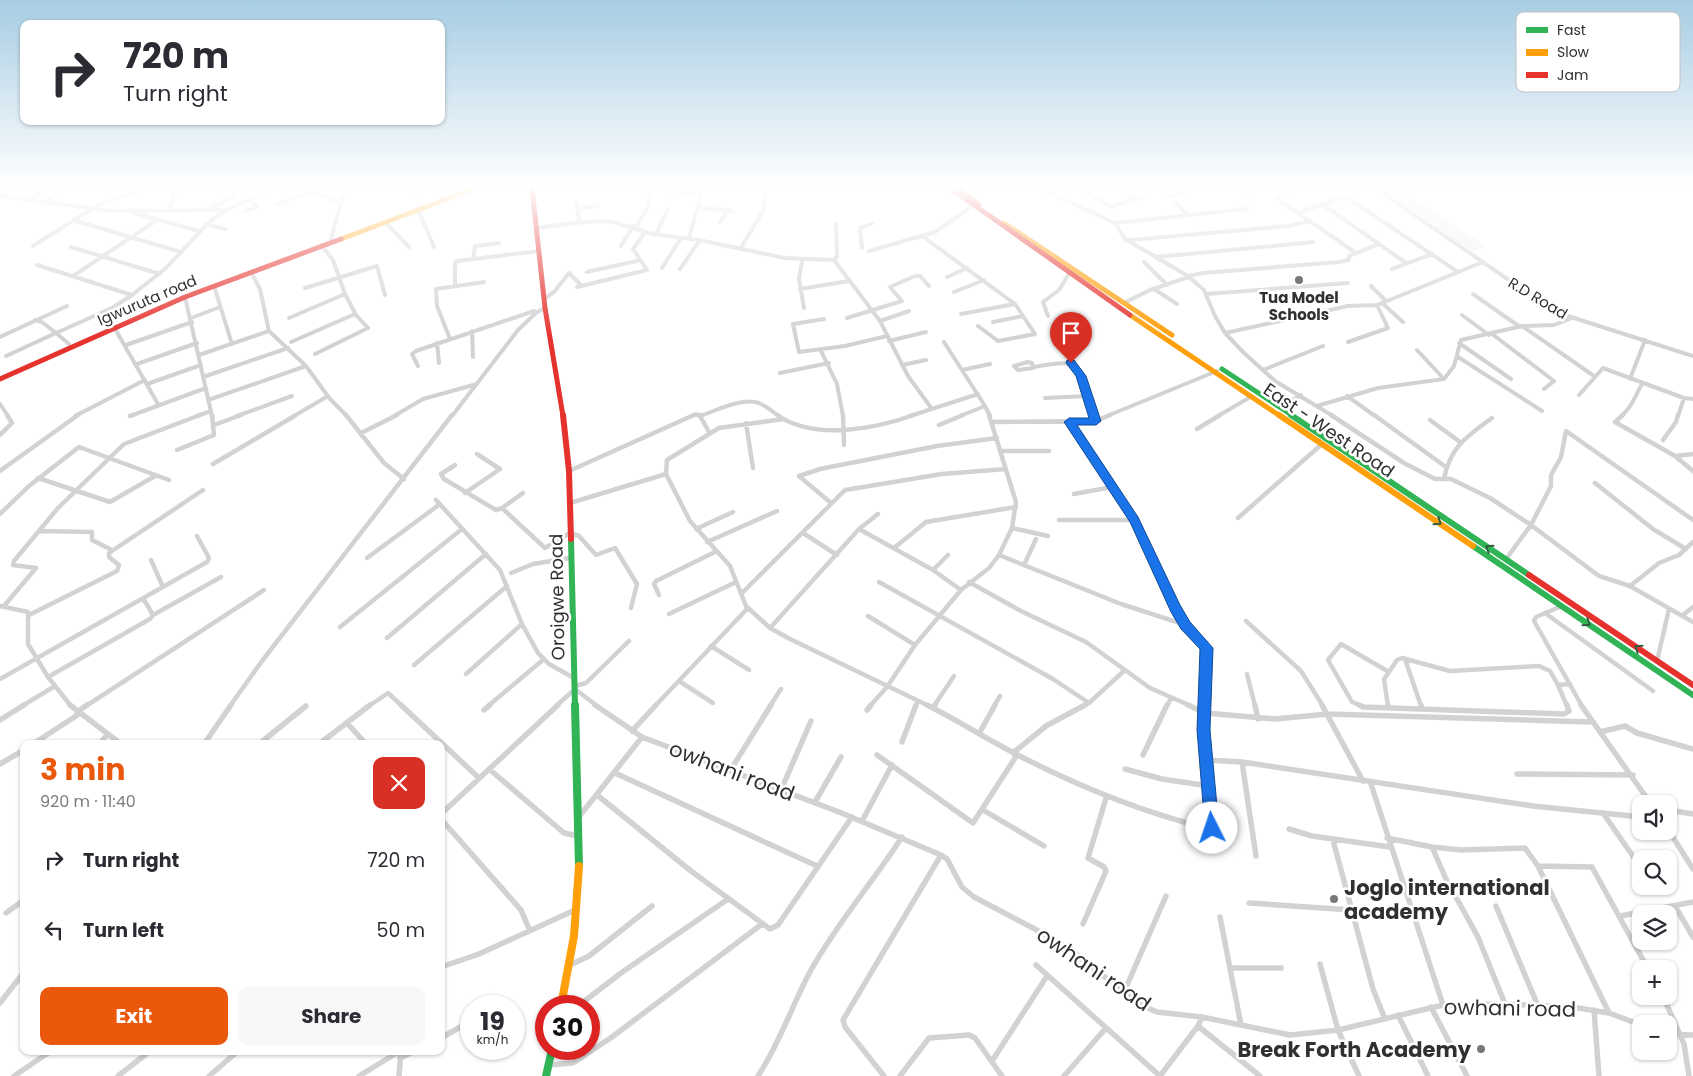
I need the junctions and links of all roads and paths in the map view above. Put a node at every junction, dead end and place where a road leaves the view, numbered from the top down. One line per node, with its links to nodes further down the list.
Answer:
1 (44, 238): 32 (street)
2 (130, 238): 40 (street); 44 (street)
3 (192, 238): 40 (street)
4 (340, 238): 31 (main road, Igwuruta road)
5 (401, 238): 34 (street)
6 (430, 238): 35 (street)
7 (537, 238): 41 (main road, Oroigwe Road)
8 (626, 238): 33 (street)
9 (641, 238): 48 (street)
10 (681, 238): 55 (street)
11 (690, 238): 26 (street)
12 (747, 238): 37 (street)
13 (835, 238): 49 (street)
14 (861, 238): 38 (street)
15 (914, 238): 39 (street)
16 (925, 238): 57 (street)
17 (1020, 238): 61 (main road, East - West Road)
18 (1028, 238): 88 (main road, East - West Road)
19 (1126, 238): 27 (street)
20 (1145, 238): 27 (street)
21 (1335, 238): 42 (street)
22 (1371, 238): 30 (street)
23 (1408, 238): 43 (street)
24 (1448, 238): 52 (street, R.D Road)
25 (331, 239): 47 (main road, Igwuruta road)
26 (700, 240): 37 (street); 56 (street)
27 (1129, 241): 45 (street)
28 (499, 242): 46 (street)
29 (1313, 242): 45 (street)
30 (1379, 244): 42 (street); 53 (street)
31 (321, 245): 47 (main road, Igwuruta road); 65 (street)
32 (32, 246)
33 (621, 246)
34 (409, 247)
35 (434, 247)
36 (71, 248): 44 (street)
37 (741, 248): 50 (street)
38 (862, 248)
39 (869, 251)
40 (181, 252): 63 (street)
41 (539, 252): 46 (street); 87 (main road, Oroigwe Road)
42 (1356, 253): 67 (street)
43 (1432, 254): 53 (street); 62 (street)
44 (102, 256): 63 (street); 64 (street)
45 (1157, 257): 67 (street)
46 (473, 259): 72 (street)
47 (277, 260): 59 (main road, Igwuruta road); 132 (main road, Igwuruta road)
48 (641, 260): 60 (street); 87 (street)
49 (834, 260): 50 (street); 69 (street)
50 (802, 261): 78 (street)
51 (1144, 262): 73 (street)
52 (1483, 262): 62 (street); 108 (street, R.D Road)
53 (1406, 263): 58 (street)
54 (37, 265): 64 (street)
55 (662, 268)
56 (680, 268)
57 (967, 268): 66 (street); 68 (street)
58 (1392, 269)
59 (251, 272): 74 (main road, Igwuruta road); 117 (street)
60 (588, 272)
61 (1070, 272): 104 (street); 158 (main road, East - West Road)
62 (1458, 272): 89 (street)
63 (160, 274): 84 (street)
64 (73, 276): 84 (street)
65 (340, 276): 77 (street); 81 (street); 85 (street)
66 (946, 276)
67 (1188, 276): 73 (street); 82 (street)
68 (984, 280): 80 (street); 90 (street)
69 (849, 281): 78 (street); 98 (street)
70 (484, 282): 72 (street)
71 (1346, 283): 82 (street)
72 (455, 285): 124 (street)
73 (1167, 285): 79 (street)
74 (214, 286): 86 (main road, Igwuruta road); 94 (street)
75 (929, 286): 98 (street)
76 (1371, 286): 89 (street)
77 (305, 288)
78 (800, 289): 96 (street)
79 (1154, 289): 88 (street); 91 (street)
80 (954, 292)
81 (345, 294): 100 (street); 105 (street)
82 (1206, 294): 120 (street)
83 (1473, 294): 115 (street)
84 (132, 295): 121 (street)
85 (385, 295)
86 (185, 297): 110 (street); 116 (main road, Igwuruta road)
87 (544, 299): 95 (main road, Oroigwe Road)
88 (1124, 302): 187 (main road, East - West Road)
89 (1384, 302): 92 (street); 113 (street)
90 (1015, 304): 101 (street); 103 (street)
91 (1177, 304)
92 (1377, 305): 120 (street); 129 (street)
93 (67, 306): 109 (street)
94 (220, 307): 110 (street); 133 (street)
95 (545, 308): 97 (street); 224 (main road, Oroigwe Road)
96 (804, 308)
97 (536, 311): 118 (street); 167 (street)
98 (873, 311): 107 (street); 111 (street)
99 (909, 311): 111 (street)
100 (356, 314): 127 (street); 140 (street)
101 (961, 314)
102 (1462, 315): 122 (street)
103 (1024, 316): 112 (street); 114 (street)
104 (1048, 316)
105 (289, 318)
106 (824, 318): 139 (street)
107 (847, 318)
108 (1572, 318): 115 (street); 126 (street, R.D Road)
109 (35, 320): 121 (street); 123 (street)
110 (192, 320): 130 (street); 135 (street)
111 (880, 320): 125 (street)
112 (993, 322)
113 (1403, 322)
114 (978, 326)
115 (1521, 326): 122 (street); 160 (street)
116 (114, 327): 135 (street); 161 (main road, Igwuruta road)
117 (269, 331): 133 (street); 137 (street)
118 (472, 331): 124 (street); 144 (street)
119 (926, 332): 125 (street)
120 (1225, 332): 157 (street)
121 (56, 333): 132 (street); 142 (street)
122 (1491, 335): 134 (street); 170 (street)
123 (0, 337)
124 (450, 338): 131 (street)
125 (888, 339): 139 (street); 152 (street)
126 (1645, 340): 143 (street, R.D Road); 165 (street)
127 (291, 342)
128 (944, 342): 156 (street)
129 (1348, 342)
130 (197, 343): 141 (street); 149 (street)
131 (437, 343): 147 (street); 154 (street)
132 (69, 344): 161 (main road, Igwuruta road)
133 (232, 344): 141 (street)
134 (1459, 344): 145 (street); 163 (street)
135 (126, 345): 149 (street)
136 (1323, 346): 157 (street)
137 (288, 348): 153 (street); 162 (street)
138 (1417, 350): 164 (street)
139 (821, 351): 148 (street)
140 (315, 354)
141 (199, 355): 151 (street)
142 (6, 356)
143 (1693, 356)
144 (473, 357)
145 (1458, 357): 164 (street); 190 (street)
146 (926, 360): 152 (street)
147 (439, 363)
148 (829, 363): 159 (street); 202 (street)
149 (137, 364): 166 (street)
150 (990, 364): 156 (street)
151 (201, 365): 162 (street); 166 (street)
152 (902, 365): 188 (street)
153 (306, 366): 175 (street); 182 (street)
154 (418, 366)
155 (1034, 367): 176 (street)
156 (962, 370): 171 (street)
157 (1263, 370): 172 (street)
158 (1217, 371): 177 (main road, East - West Road); 196 (street)
159 (780, 373)
160 (1594, 376): 165 (street); 173 (street)
161 (0, 377)
162 (203, 377): 169 (street)
163 (1511, 378)
164 (1444, 379): 178 (street)
165 (1630, 379): 168 (street)
166 (146, 382): 184 (street); 225 (street)
167 (476, 384): 205 (street); 230 (street)
168 (1642, 384): 180 (street); 217 (street)
169 (206, 388): 182 (street); 184 (street)
170 (1544, 389)
171 (978, 394): 185 (street); 188 (street)
172 (1301, 395): 186 (street); 187 (street)
173 (1579, 395)
174 (292, 396): 200 (street)
175 (328, 396): 205 (street); 219 (street)
176 (1087, 396): 179 (street); 196 (street)
177 (1252, 396): 203 (street); 210 (main road, East - West Road)
178 (1348, 396): 186 (street); 221 (street)
179 (1045, 398)
180 (1684, 398): 181 (street); 208 (street)
181 (1693, 399)
182 (208, 400): 189 (street)
183 (0, 404): 206 (street)
184 (158, 404): 191 (street)
185 (985, 406): 197 (street); 201 (street)
186 (1317, 406): 231 (street)
187 (1280, 408): 244 (main road, East - West Road)
188 (932, 409): 202 (street)
189 (211, 411): 200 (street); 218 (street)
190 (1542, 411)
191 (130, 416)
192 (700, 416): 194 (street); 204 (street); 224 (street)
193 (1492, 418): 209 (street)
194 (784, 419): 199 (street); 202 (street)
195 (1430, 420): 209 (street)
196 (1096, 421): 198 (street)
197 (992, 422): 198 (street); 207 (street)
198 (1069, 422): 234 (street)
199 (746, 424): 204 (street); 222 (street)
200 (214, 425): 212 (street)
201 (939, 425)
202 (845, 430): 211 (street)
203 (1197, 430)
204 (709, 432): 227 (street)
205 (361, 433): 230 (street)
206 (0, 435)
207 (997, 438): 213 (street); 240 (street)
208 (1664, 440)
209 (1460, 442): 221 (street)
210 (1322, 444): 244 (main road, East - West Road); 249 (street)
211 (844, 445)
212 (177, 450)
213 (1001, 451): 214 (street); 223 (street)
214 (1048, 451)
215 (477, 454): 237 (street)
216 (1693, 454): 217 (street)
217 (1675, 456): 226 (street)
218 (109, 458): 228 (street); 229 (street); 236 (street)
219 (213, 464)
220 (455, 465): 237 (street)
221 (1446, 466): 231 (street)
222 (753, 468)
223 (1006, 469): 240 (street); 242 (street)
224 (569, 470): 241 (main road, Oroigwe Road)
225 (0, 471)
226 (1693, 471)
227 (666, 474): 241 (street); 256 (street)
228 (155, 476): 232 (street); 236 (street)
229 (38, 478): 236 (street); 247 (street)
230 (404, 479): 367 (street)
231 (1444, 479): 253 (street)
232 (168, 480)
233 (1595, 483): 267 (street)
234 (1112, 487): 239 (street); 251 (street)
235 (203, 490): 268 (street)
236 (76, 492): 258 (street)
237 (465, 493): 243 (street)
238 (523, 493): 243 (street)
239 (1074, 494)
240 (831, 502): 260 (street)
241 (570, 503): 259 (main road, Oroigwe Road)
242 (1016, 507): 254 (street); 266 (street)
243 (502, 508): 259 (street)
244 (1424, 508): 276 (main road, East - West Road, one-way to 244); 294 (main road, East - West Road, one-way to 294)
245 (777, 511): 264 (street)
246 (733, 512): 256 (street)
247 (0, 514)
248 (878, 514): 257 (street)
249 (1238, 518)
250 (1059, 520): 251 (street)
251 (1134, 520): 309 (street)
252 (1693, 520): 253 (street)
253 (1531, 525): 276 (street); 286 (street)
254 (1012, 528): 262 (street); 273 (street)
255 (462, 529): 270 (street); 274 (street); 310 (street)
256 (696, 529): 264 (street)
257 (859, 529): 266 (street); 271 (street)
258 (39, 530): 268 (street); 293 (street)
259 (570, 533): 275 (main road, Oroigwe Road); 296 (street)
260 (803, 533): 271 (street); 291 (street)
261 (197, 536): 287 (street)
262 (1048, 536)
263 (1036, 539): 278 (street)
264 (707, 542): 269 (street)
265 (1693, 542): 267 (street)
266 (894, 548): 279 (street)
267 (1686, 549): 286 (street)
268 (112, 550): 301 (street)
269 (717, 551): 282 (street); 290 (street)
270 (486, 554): 285 (street); 312 (street)
271 (836, 555): 311 (street)
272 (948, 555): 279 (street)
273 (999, 555): 278 (street); 284 (street)
274 (367, 558)
275 (570, 558): 280 (street); 328 (main road, Oroigwe Road)
276 (1506, 559): 319 (main road, East - West Road, one-way to 276)
277 (150, 560): 287 (street)
278 (1024, 565): 309 (street)
279 (932, 570): 289 (street)
280 (511, 573)
281 (221, 577): 302 (street)
282 (736, 582): 291 (street); 300 (street)
283 (879, 582): 305 (street)
284 (969, 582): 289 (street); 322 (street)
285 (508, 586): 308 (street); 320 (street)
286 (1630, 586): 298 (street)
287 (163, 587): 292 (street)
288 (264, 590): 351 (street)
289 (961, 590): 305 (street)
290 (659, 594)
291 (741, 594): 297 (street)
292 (143, 598): 302 (street); 316 (street)
293 (2, 606): 301 (street)
294 (1562, 606): 299 (street); 339 (main road, East - West Road, one-way to 339)
295 (1693, 607): 303 (street)
296 (631, 608)
297 (748, 608): 311 (street); 315 (street)
298 (1669, 608): 303 (street); 319 (street)
299 (1545, 612): 331 (street); 338 (street)
300 (669, 614)
301 (29, 615): 316 (street)
302 (153, 615): 327 (street)
303 (1683, 615): 307 (street)
304 (868, 616): 314 (street)
305 (940, 617): 314 (street); 344 (street)
306 (1246, 621): 353 (street)
307 (1693, 622)
308 (522, 624): 318 (street); 324 (street)
309 (1186, 625): 352 (street)
310 (340, 627)
311 (770, 628): 336 (street)
312 (387, 638)
313 (629, 642): 335 (street)
314 (915, 645): 336 (street)
315 (711, 646): 321 (street); 330 (street)
316 (35, 658): 327 (street); 329 (street)
317 (1405, 659): 323 (street); 332 (street); 348 (street)
318 (544, 660): 328 (street); 349 (street)
319 (1656, 661): 334 (main road, East - West Road)
320 (414, 665)
321 (749, 670)
322 (1125, 670): 341 (street); 344 (street)
323 (1389, 672): 347 (street); 347 (street)
324 (466, 674)
325 (1247, 674): 354 (street)
326 (954, 676): 346 (street)
327 (48, 678): 333 (street)
328 (574, 678): 335 (main road, Oroigwe Road)
329 (0, 679)
330 (679, 681): 343 (street); 359 (street)
331 (1570, 684): 332 (street); 357 (street)
332 (1558, 685): 348 (street)
333 (55, 686): 351 (street); 355 (street)
334 (1693, 686)
335 (575, 687): 359 (street, owhani road); 385 (street); 406 (main road, Oroigwe Road)
336 (887, 687): 342 (street); 350 (street)
337 (781, 689): 386 (street)
338 (1653, 691)
339 (1693, 695)
340 (1000, 696): 360 (street)
341 (1171, 698): 352 (street); 377 (street)
342 (918, 701): 346 (street); 372 (street)
343 (713, 703)
344 (1089, 703): 376 (street)
345 (306, 706): 368 (street)
346 (934, 708): 360 (street)
347 (1388, 708): 348 (street)
348 (1422, 709)
349 (484, 710)
350 (867, 710)
351 (78, 713): 362 (street); 364 (street)
352 (1205, 713): 354 (street); 380 (street)
353 (1328, 714): 354 (street); 357 (street); 391 (street)
354 (1258, 719)
355 (0, 720)
356 (811, 721): 394 (street)
357 (1593, 722): 361 (street)
358 (347, 723): 369 (street); 370 (street); 371 (street)
359 (632, 731): 363 (street, owhani road)
360 (980, 732): 376 (street)
361 (1600, 732): 374 (street); 389 (street)
362 (107, 735): 365 (street); 366 (street)
363 (642, 737): 386 (street, owhani road); 387 (street)
364 (39, 740)
365 (103, 740)
366 (115, 740)
367 (207, 740)
368 (264, 740)
369 (326, 740)
370 (362, 740)
371 (438, 740)
372 (902, 742)
373 (445, 747): 390 (street)
374 (1693, 748)
375 (20, 752): 382 (street)
376 (1015, 754): 397 (street); 399 (street)
377 (1143, 754)
378 (877, 755): 383 (street)
379 (841, 757): 398 (street)
380 (1206, 760): 381 (street); 393 (street)
381 (1242, 762): 391 (street); 419 (street)
382 (0, 764)
383 (892, 765): 399 (street); 407 (street)
384 (1125, 768): 393 (street)
385 (488, 769): 390 (street); 410 (street)
386 (730, 770): 394 (street, owhani road)
387 (615, 773): 396 (street); 421 (street)
388 (1517, 774): 389 (street)
389 (1632, 775): 395 (street)
390 (479, 778): 400 (street)
391 (1364, 780): 392 (street)
392 (1370, 781): 402 (street); 412 (street)
393 (1208, 786): 397 (street)
394 (781, 790): 398 (street, owhani road)
395 (1645, 795)
396 (597, 796): 406 (street); 425 (street)
397 (1106, 798): 440 (street)
398 (815, 802): 405 (street, owhani road)
399 (983, 810): 415 (street)
400 (445, 811)
401 (1677, 811): 403 (street)
402 (1603, 813): 404 (street); 420 (street)
403 (1693, 814)
404 (1632, 816)
405 (852, 817): 407 (street, owhani road); 421 (street)
406 (577, 819): 410 (main road, Oroigwe Road)
407 (862, 821): 411 (street, owhani road)
408 (445, 824): 441 (street)
409 (1290, 829): 413 (street)
410 (578, 836): 432 (main road, Oroigwe Road)
411 (902, 837): 418 (street, owhani road); 490 (street)
412 (1387, 838): 416 (street); 417 (street)
413 (1334, 840): 416 (street); 434 (street)
414 (1675, 840): 423 (street)
415 (1044, 846)
416 (1390, 847): 457 (street)
417 (1432, 847): 422 (street); 456 (street)
418 (941, 855): 452 (street, owhani road); 491 (street)
419 (1256, 856)
420 (1632, 857)
421 (817, 866): 439 (street)
422 (1538, 866): 437 (street); 462 (street)
423 (1693, 869)
424 (1166, 896): 452 (street)
425 (728, 899): 439 (street); 454 (street)
426 (1693, 902): 431 (street)
427 (20, 903): 435 (street)
428 (1248, 903): 434 (street)
429 (652, 906): 445 (street)
430 (1496, 906): 459 (street)
431 (1677, 906)
432 (577, 909): 441 (street); 445 (main road, Oroigwe Road)
433 (1677, 909): 442 (street)
434 (1352, 910): 465 (street)
435 (6, 913)
436 (1632, 914): 437 (street)
437 (1620, 916): 443 (street)
438 (1220, 917): 448 (street)
439 (762, 924): 483 (street)
440 (1083, 924)
441 (530, 932): 446 (street)
442 (1693, 937)
443 (1643, 960)
444 (1320, 964): 471 (street)
445 (570, 965): 453 (main road, Oroigwe Road)
446 (445, 966)
447 (1036, 966): 450 (street)
448 (1230, 968): 449 (street); 467 (street)
449 (1281, 968)
450 (1047, 976): 470 (street); 482 (street)
451 (20, 977): 455 (street)
452 (1124, 992): 464 (street, owhani road)
453 (563, 995)
454 (592, 995)
455 (0, 1003)
456 (1505, 1004): 457 (street, owhani road); 459 (street, owhani road)
457 (1443, 1005): 460 (street, owhani road)
458 (1668, 1005): 475 (street)
459 (1538, 1006): 461 (street, owhani road)
460 (1431, 1007): 463 (street, owhani road); 499 (street)
461 (1594, 1010): 462 (street, owhani road); 500 (street)
462 (1609, 1012): 466 (street, owhani road)
463 (1398, 1015): 465 (street, owhani road); 498 (street)
464 (1202, 1017): 467 (street, owhani road); 468 (street)
465 (1386, 1019): 471 (street, owhani road)
466 (1632, 1021)
467 (1241, 1025): 471 (street, owhani road)
468 (1198, 1026): 495 (street); 496 (street)
469 (460, 1027): 474 (street)
470 (1106, 1028): 494 (street); 495 (street)
471 (1338, 1030): 497 (street)
472 (1677, 1035): 475 (street)
473 (1693, 1035): 475 (street)
474 (445, 1036)
475 (1683, 1036): 501 (street)
476 (45, 1055): 484 (street)
477 (145, 1055): 485 (street)
478 (233, 1055): 486 (street)
479 (396, 1055): 487 (street)
480 (400, 1055): 488 (street)
481 (550, 1060): 483 (main road)
482 (992, 1061): 492 (street); 493 (street)
483 (549, 1065): 489 (main road)
484 (14, 1076)
485 (118, 1076)
486 (209, 1076)
487 (359, 1076)
488 (399, 1076)
489 (546, 1076)
490 (758, 1076)
491 (884, 1076)
492 (900, 1076)
493 (1002, 1076)
494 (1064, 1076)
495 (1160, 1076)
496 (1260, 1076)
497 (1359, 1076)
498 (1428, 1076)
499 (1467, 1076)
500 (1599, 1076)
501 (1689, 1076)

